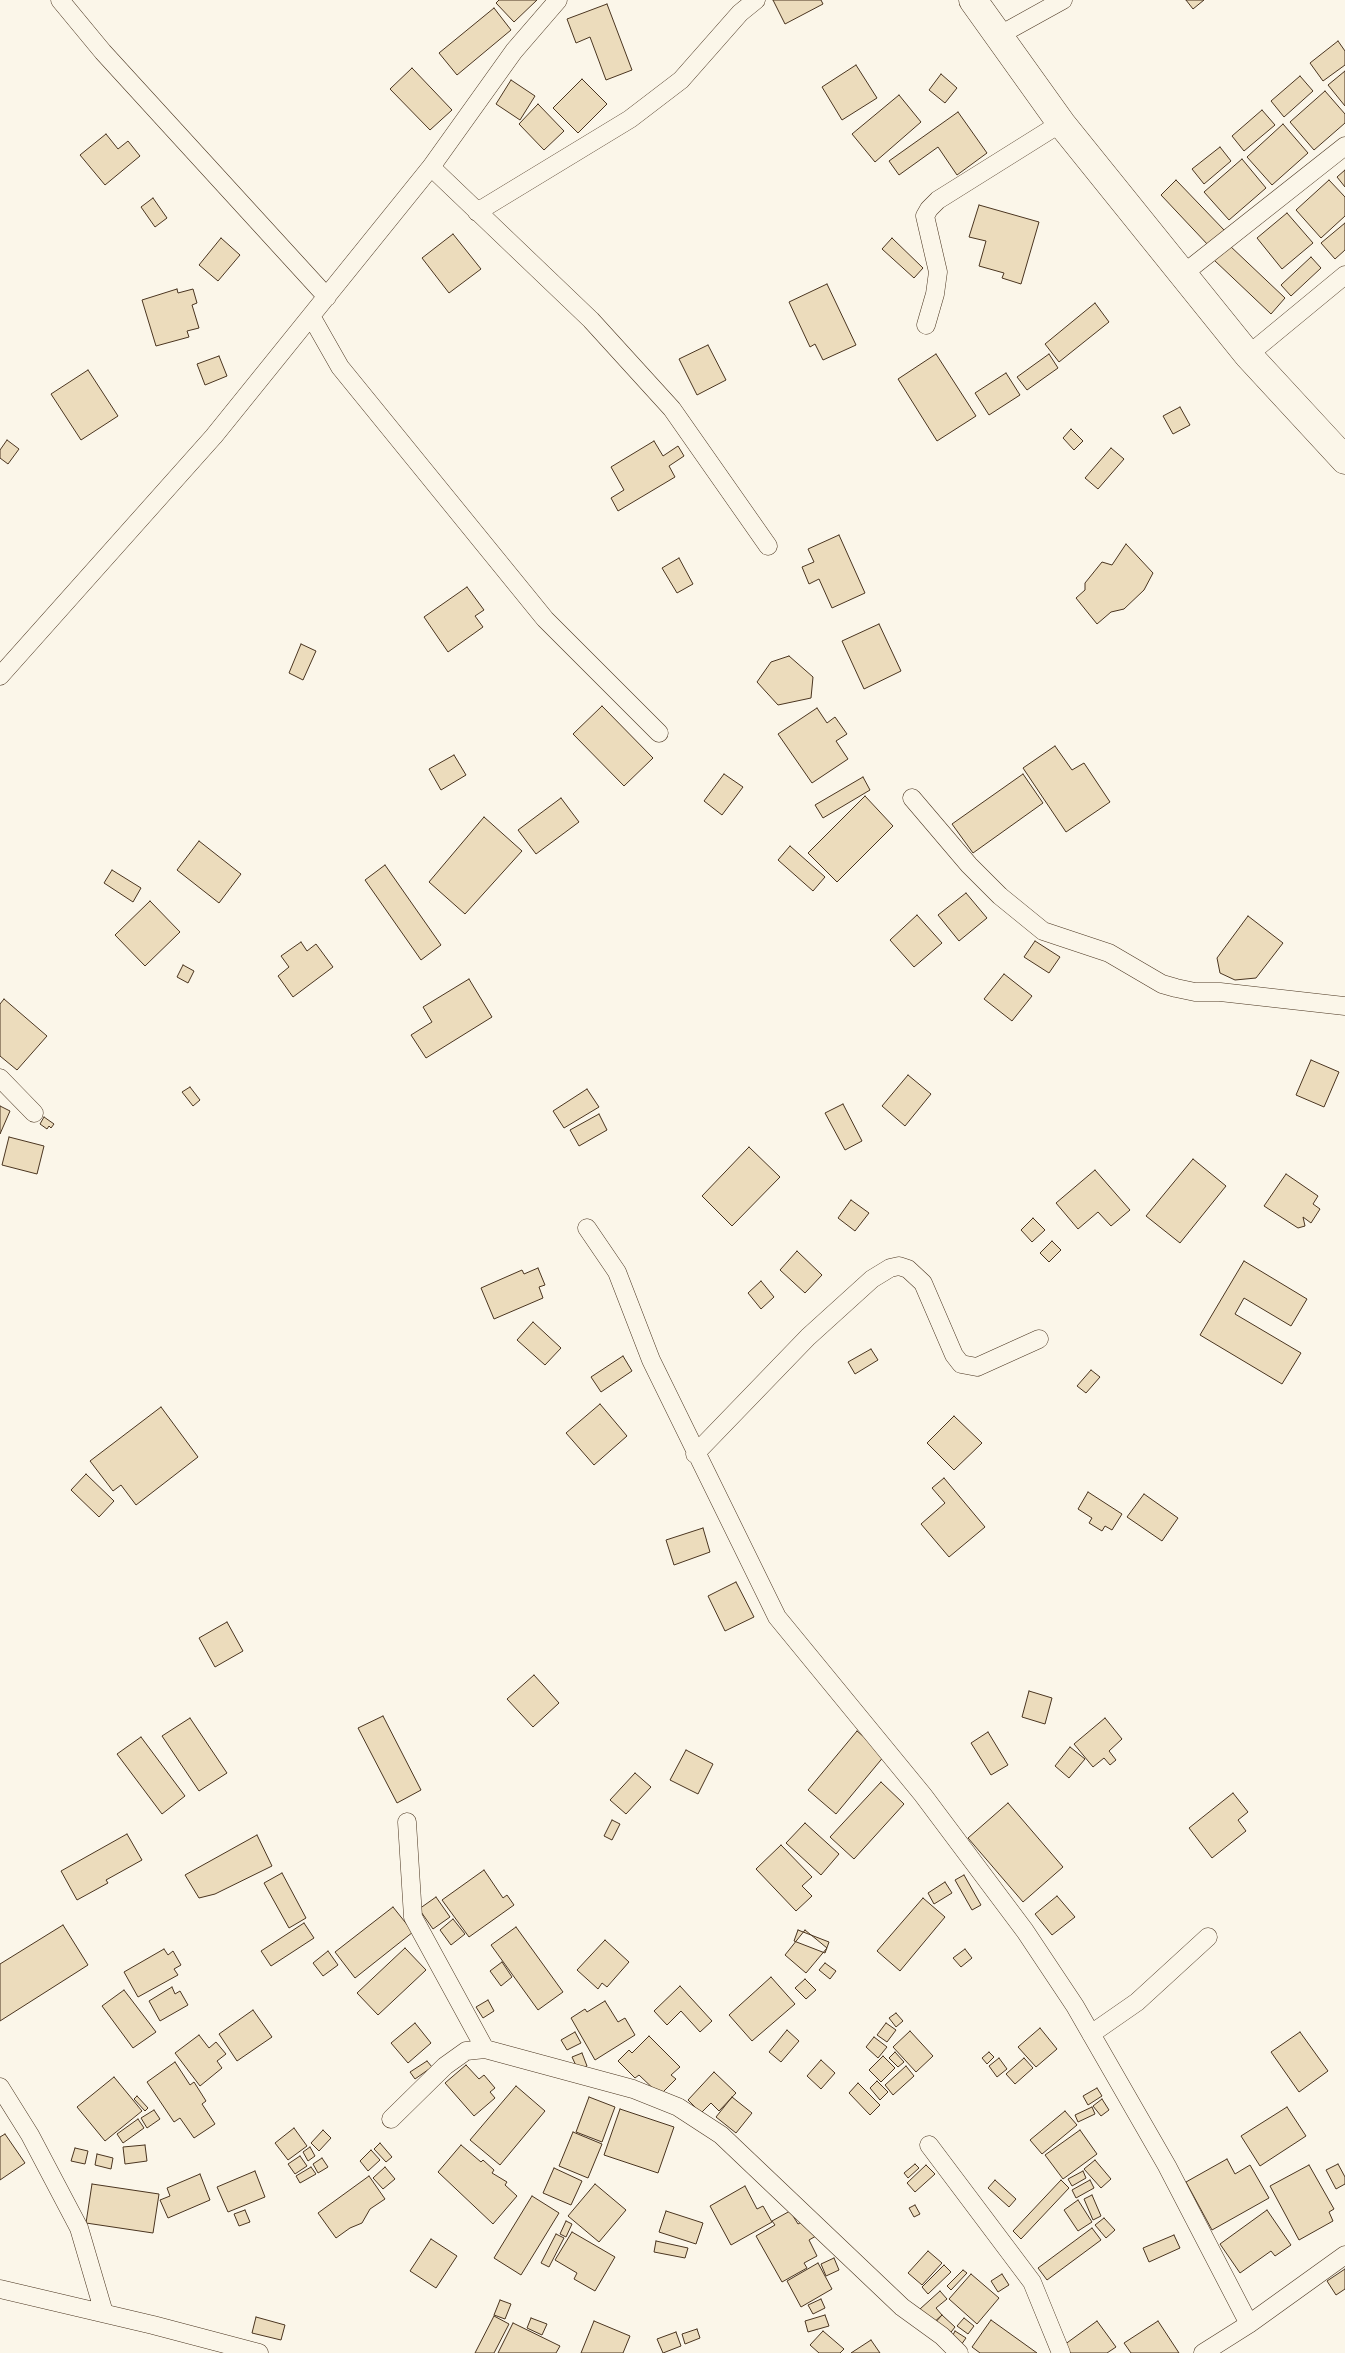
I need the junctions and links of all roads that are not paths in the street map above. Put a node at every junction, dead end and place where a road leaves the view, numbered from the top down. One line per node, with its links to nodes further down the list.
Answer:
1 (60, 0): 13 (street)
2 (558, 0): 9 (street)
3 (756, 0): 10 (street)
4 (973, 0): 6 (main road)
5 (1063, 0): 6 (street)
6 (998, 36): 7 (main road)
7 (1061, 123): 11 (main road); 15 (street)
8 (1345, 146): 11 (street)
9 (431, 167): 10 (street); 13 (street)
10 (477, 212): 18 (street)
11 (1183, 274): 16 (main road)
12 (1345, 275): 16 (street)
13 (327, 297): 14 (street)
14 (311, 316): 19 (street); 20 (street)
15 (926, 325)
16 (1248, 355): 17 (main road)
17 (1345, 460)
18 (768, 546)
19 (0, 676)
20 (659, 733)
21 (912, 798): 22 (street)
22 (1345, 1006)
23 (0, 1078): 24 (street)
24 (34, 1114)
25 (586, 1228): 27 (street)
26 (1039, 1339): 27 (street)
27 (695, 1454): 30 (street)
28 (407, 1822): 31 (street)
29 (1208, 1937): 30 (street)
30 (1091, 2034): 38 (street)
31 (485, 2049): 33 (street); 40 (street)
32 (0, 2087): 37 (street)
33 (391, 2119)
34 (929, 2145): 41 (street)
35 (1345, 2255): 38 (street)
36 (0, 2289): 37 (street)
37 (104, 2313): 39 (street)
38 (1249, 2324): 42 (street)
39 (259, 2353)
40 (959, 2353)
41 (1061, 2353)
42 (1203, 2353)

